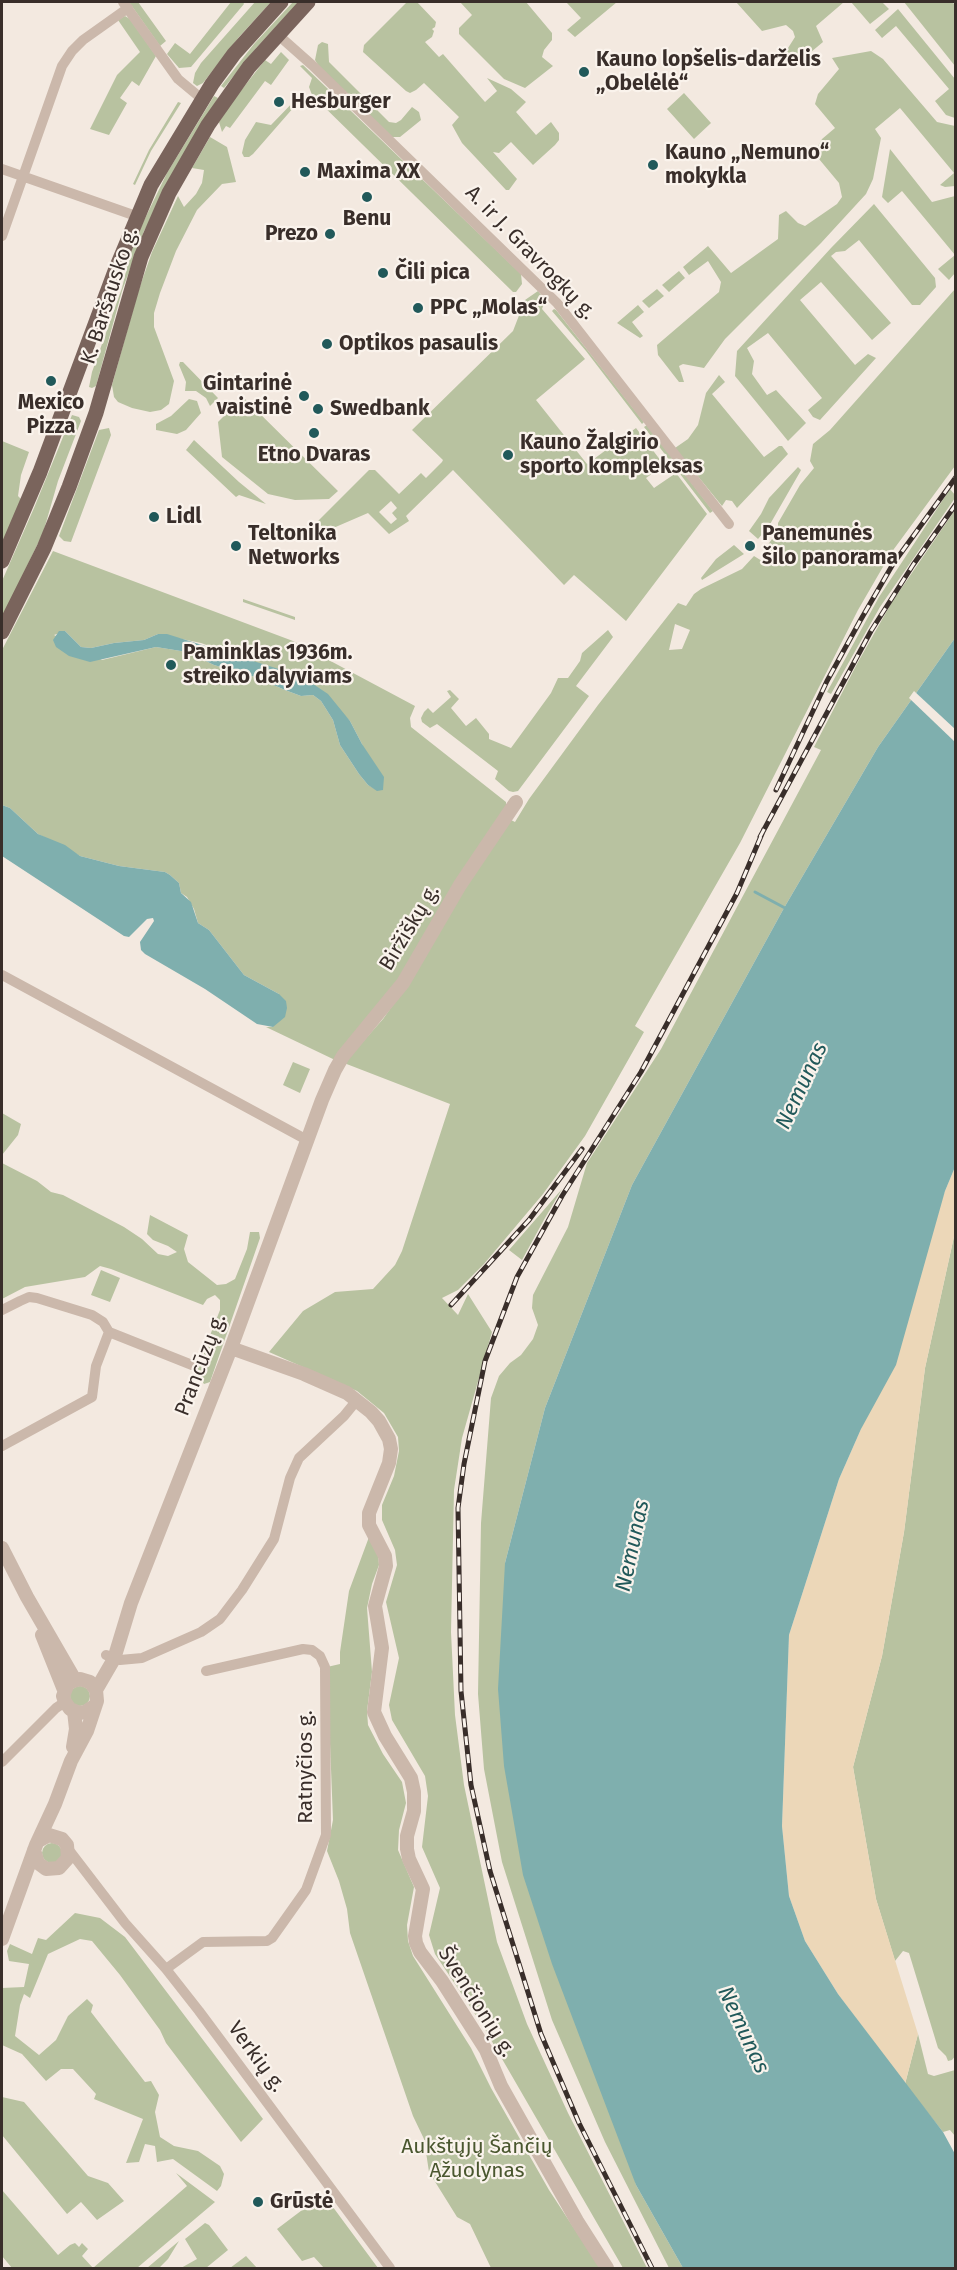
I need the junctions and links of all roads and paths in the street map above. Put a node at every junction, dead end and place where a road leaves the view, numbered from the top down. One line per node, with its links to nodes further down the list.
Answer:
1 (281, 2): 5 (main road, K. Baršausko g.)
2 (308, 2): 4 (main road, K. Baršausko g.)
3 (126, 5): 5 (street); 7 (street)
4 (277, 34): 10 (street, A. ir J. Gravrogkų g.); 12 (main road, K. Baršausko g.)
5 (202, 99): 8 (main road, K. Baršausko g.)
6 (2, 169): 7 (street)
7 (23, 177): 8 (street); 9 (street)
8 (136, 216): 11 (main road, K. Baršausko g.)
9 (2, 236)
10 (729, 524)
11 (2, 561)
12 (2, 632)
13 (516, 802): 15 (street, Biržiškų g.)
14 (2, 975): 16 (street)
15 (335, 1070): 16 (street, Prancūzų g.)
16 (307, 1140): 19 (street, Prancūzų g.)
17 (2, 1310): 18 (street)
18 (109, 1332): 20 (street); 22 (street)
19 (231, 1348): 21 (street, Švenčionių g.); 25 (street, Prancūzų g.)
20 (192, 1365)
21 (357, 1400): 25 (street); 44 (street, Švenčionių g.)
22 (2, 1446)
23 (2, 1548): 24 (street)
24 (27, 1597): 27 (street); 29 (street)
25 (110, 1657): 27 (street, Prancūzų g.); 28 (street, Prancūzų g.)
26 (206, 1671): 42 (street, Ratnyčios g.)
27 (80, 1680): 28 (street); 29 (street)
28 (96, 1690): 30 (street)
29 (68, 1701): 30 (street); 31 (street); 32 (street)
30 (94, 1706): 31 (street)
31 (70, 1761): 33 (street)
32 (2, 1762)
33 (55, 1804): 34 (street); 35 (street)
34 (58, 1836): 35 (street); 36 (street)
35 (36, 1845): 38 (street); 40 (street)
36 (69, 1850): 37 (street); 39 (street, Verkių g.)
37 (63, 1866): 38 (street); 39 (street)
38 (46, 1869): 40 (street)
39 (85, 1872): 42 (street, Verkių g.)
40 (20, 1892): 41 (street)
41 (2, 1939)
42 (166, 1969): 43 (street, Verkių g.)
43 (390, 2268)
44 (607, 2268)

